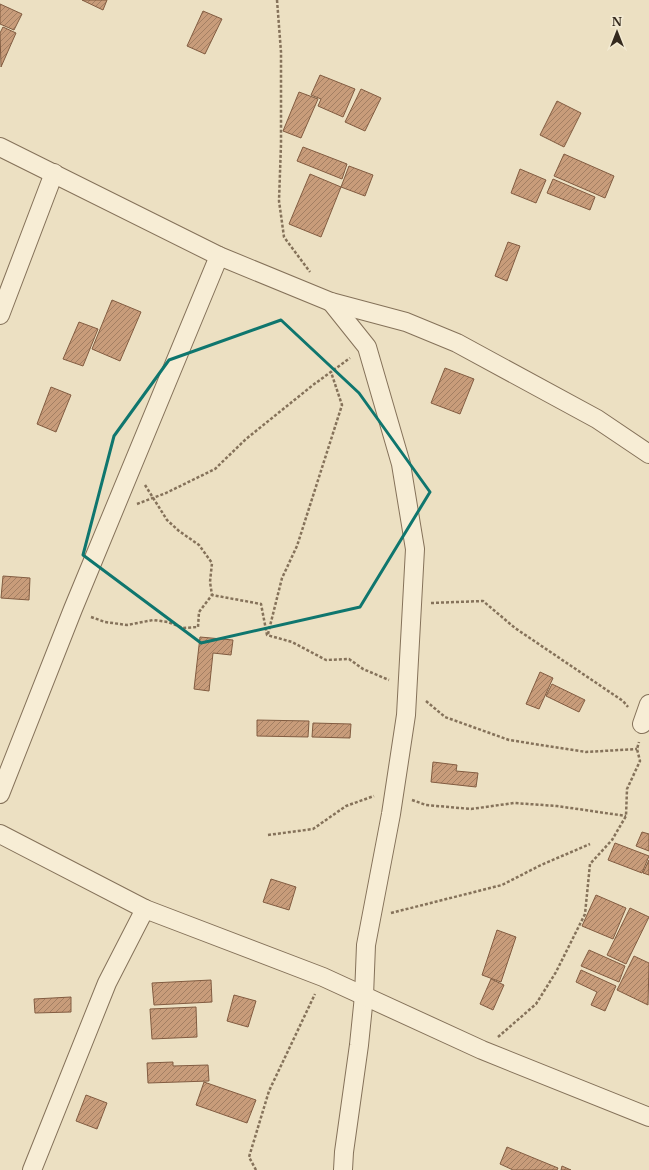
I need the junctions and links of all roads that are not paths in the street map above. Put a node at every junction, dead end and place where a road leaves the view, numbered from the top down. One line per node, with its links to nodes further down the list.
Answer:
1 (0, 147): 2 (street)
2 (54, 174): 3 (street); 5 (street)
3 (219, 256): 4 (street); 9 (street)
4 (331, 302): 6 (street); 12 (street)
5 (0, 315)
6 (649, 454)
7 (649, 704): 8 (street)
8 (642, 724)
9 (0, 794)
10 (0, 834): 11 (street)
11 (145, 909): 12 (street); 14 (street)
12 (364, 996): 13 (street); 15 (street)
13 (649, 1117)
14 (32, 1170)
15 (343, 1170)

